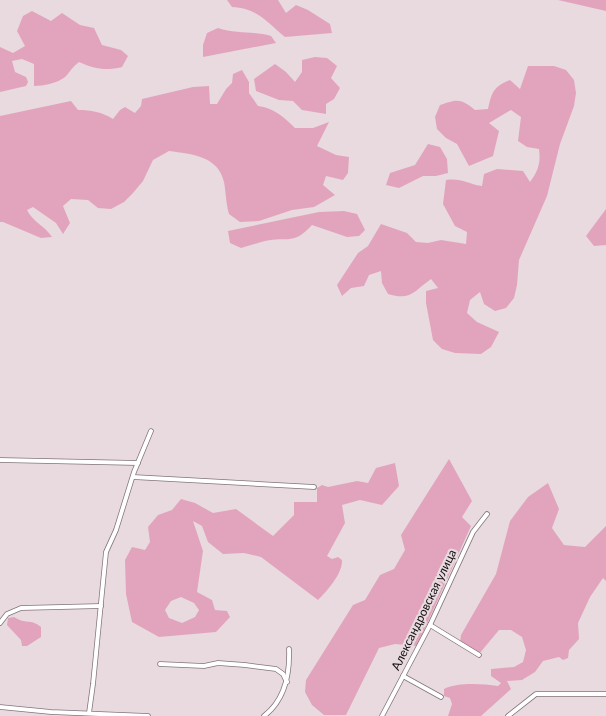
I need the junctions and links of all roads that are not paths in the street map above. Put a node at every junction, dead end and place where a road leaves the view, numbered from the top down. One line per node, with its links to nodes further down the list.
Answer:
1 (151, 431): 3 (street)
2 (0, 460): 3 (street)
3 (138, 463): 4 (street)
4 (133, 477): 5 (street); 7 (street)
5 (314, 487)
6 (487, 514): 9 (street, Александровская улица)
7 (101, 606): 8 (street); 18 (street)
8 (0, 623)
9 (430, 625): 11 (street); 13 (street, Александровская улица)
10 (290, 649): 14 (street)
11 (479, 655)
12 (160, 664): 14 (street)
13 (404, 676): 16 (street); 22 (street, Александровская улица)
14 (287, 682): 21 (street)
15 (606, 694): 23 (street)
16 (441, 697)
17 (0, 707): 18 (street)
18 (89, 713): 19 (street)
19 (132, 716): 20 (street)
20 (148, 716)
21 (264, 716)
22 (382, 716)
23 (508, 716)

